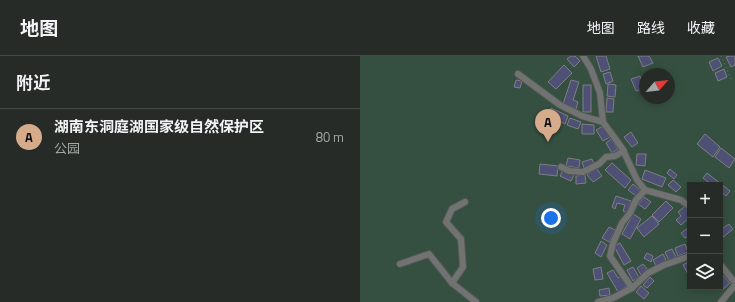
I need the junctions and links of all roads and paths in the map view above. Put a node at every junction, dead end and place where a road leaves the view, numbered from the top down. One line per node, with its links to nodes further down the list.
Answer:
1 (583, 56): 5 (street)
2 (721, 56): 4 (path)
3 (518, 74): 5 (street)
4 (732, 81)
5 (603, 122): 6 (street)
6 (624, 151): 7 (street); 8 (street)
7 (561, 167)
8 (645, 190): 10 (street); 16 (street)
9 (465, 202): 14 (street)
10 (687, 205)
11 (687, 257): 16 (street)
12 (400, 264): 14 (street)
13 (723, 268): 15 (street)
14 (452, 283): 17 (street)
15 (735, 284): 19 (street)
16 (632, 288): 18 (street)
17 (476, 302)
18 (598, 302)
19 (721, 302)

